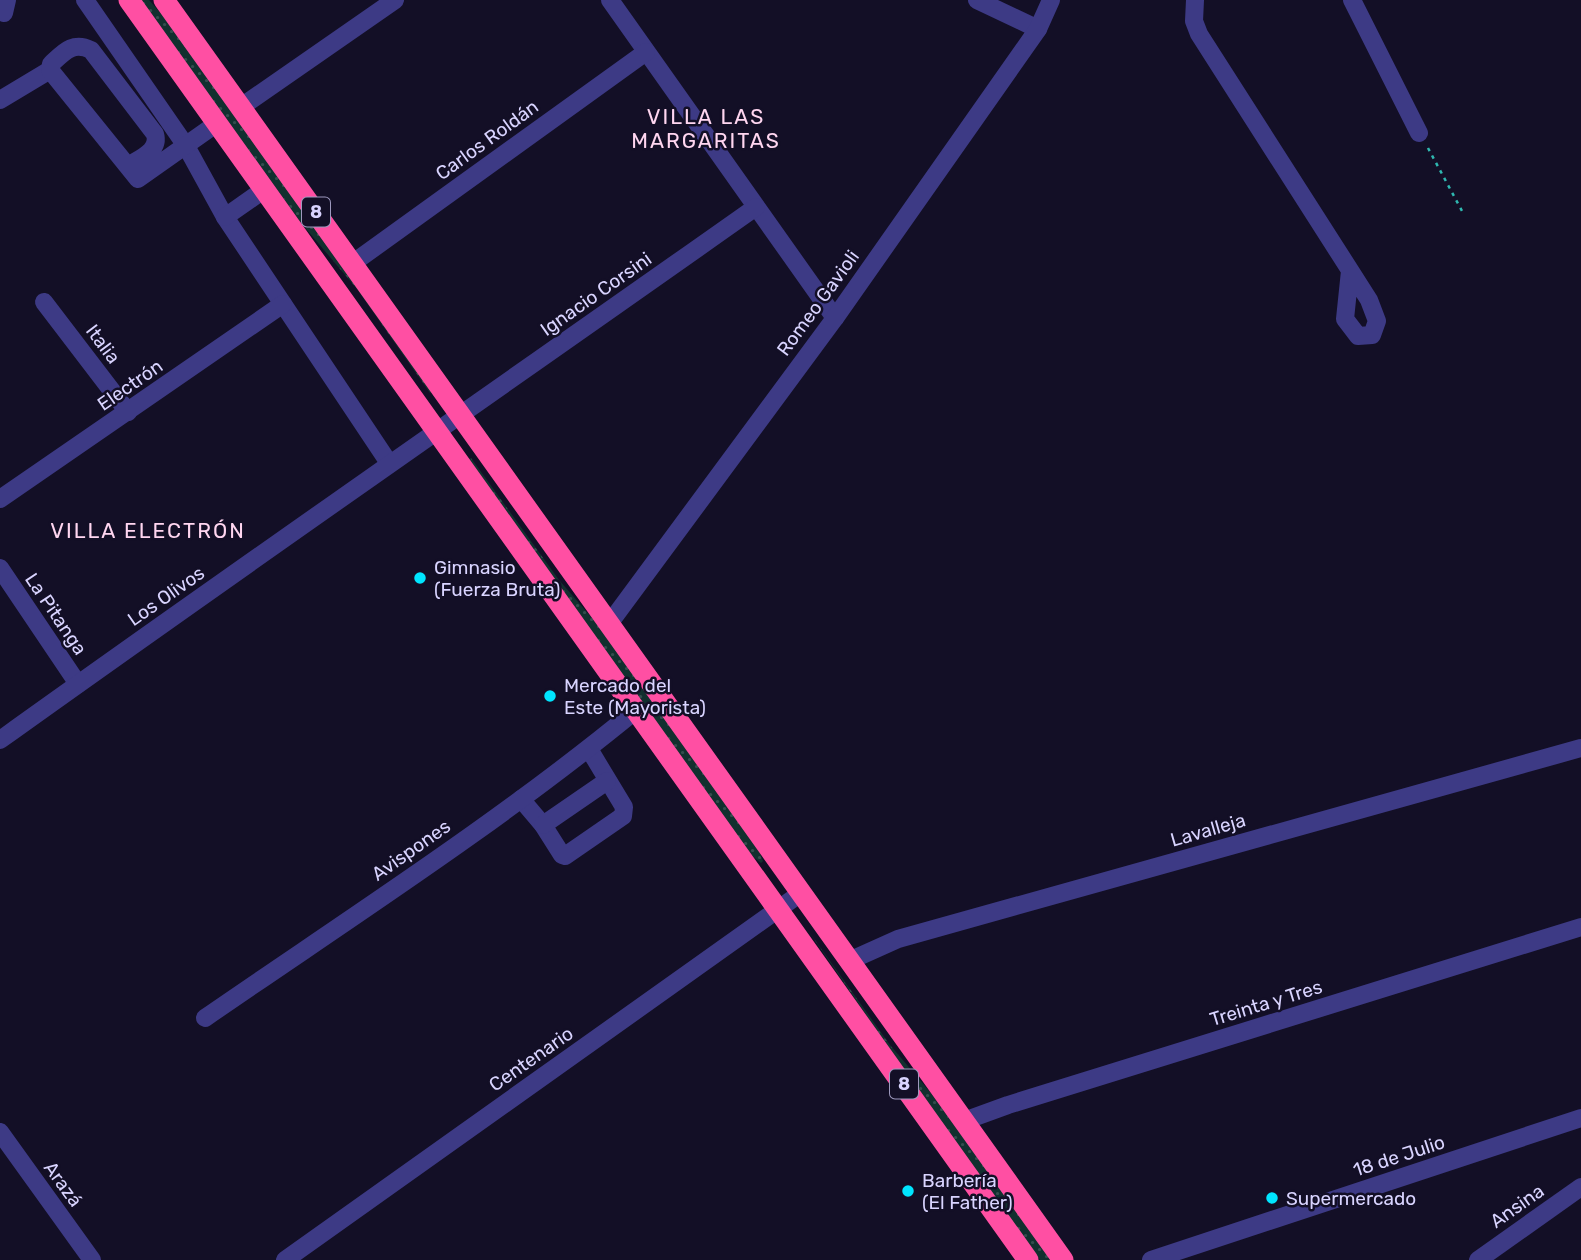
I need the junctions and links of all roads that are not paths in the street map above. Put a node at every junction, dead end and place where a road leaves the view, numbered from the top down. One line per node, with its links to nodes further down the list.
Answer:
1 (85, 0): 17 (street)
2 (130, 0): 15 (highway, 8)
3 (164, 0): 14 (highway, 8)
4 (395, 0): 14 (street)
5 (610, 0): 11 (street)
6 (977, 0): 10 (street)
7 (1051, 0): 10 (street, Romeo Gavioli)
8 (1195, 0): 23 (street)
9 (1352, 0): 16 (street)
10 (1038, 29): 26 (street, Romeo Gavioli)
11 (646, 52): 20 (street); 22 (street, Carlos Roldán)
12 (50, 70): 13 (street); 18 (street); 18 (street)
13 (0, 100)
14 (241, 107): 22 (highway, 8)
15 (216, 124): 17 (street); 19 (highway, 8)
16 (1419, 133)
17 (186, 146): 18 (street); 21 (street)
18 (128, 166)
19 (265, 189): 21 (street); 29 (highway, 8)
20 (756, 207): 26 (street); 28 (street, Ignacio Corsini)
21 (225, 217): 25 (street)
22 (353, 263): 28 (highway, 8)
23 (1350, 271)
24 (44, 302): 27 (street, Italia)
25 (283, 304): 27 (street, Electrón); 30 (street)
26 (835, 317): 33 (street, Romeo Gavioli)
27 (128, 412): 31 (street, Electrón)
28 (460, 416): 29 (street, Los Olivos); 33 (highway, 8)
29 (438, 430): 30 (street, Los Olivos); 35 (highway, 8)
30 (389, 463): 34 (street, Los Olivos)
31 (0, 499)
32 (0, 568): 34 (street, La Pitanga)
33 (609, 624): 42 (highway, 8)
34 (78, 684): 36 (street, Los Olivos)
35 (636, 710): 38 (street, Avispones); 43 (highway, 8)
36 (0, 740)
37 (1581, 748): 45 (street, Lavalleja)
38 (589, 749): 39 (street); 40 (street, Avispones)
39 (607, 781): 41 (street); 41 (street)
40 (521, 799): 41 (street); 46 (street, Avispones)
41 (543, 825)
42 (801, 892): 43 (street, Centenario); 45 (highway, 8)
43 (779, 909): 52 (street, Centenario); 53 (highway, 8)
44 (1581, 927): 48 (street, Treinta y Tres)
45 (849, 961): 48 (highway, 8)
46 (205, 1018)
47 (1581, 1118): 55 (street, 18 de Julio)
48 (964, 1121): 54 (highway, 8)
49 (0, 1132): 51 (street, Arazá)
50 (1581, 1186): 56 (street, Ansina)
51 (92, 1260)
52 (285, 1260)
53 (1028, 1260)
54 (1063, 1260)
55 (1151, 1260)
56 (1478, 1260)

